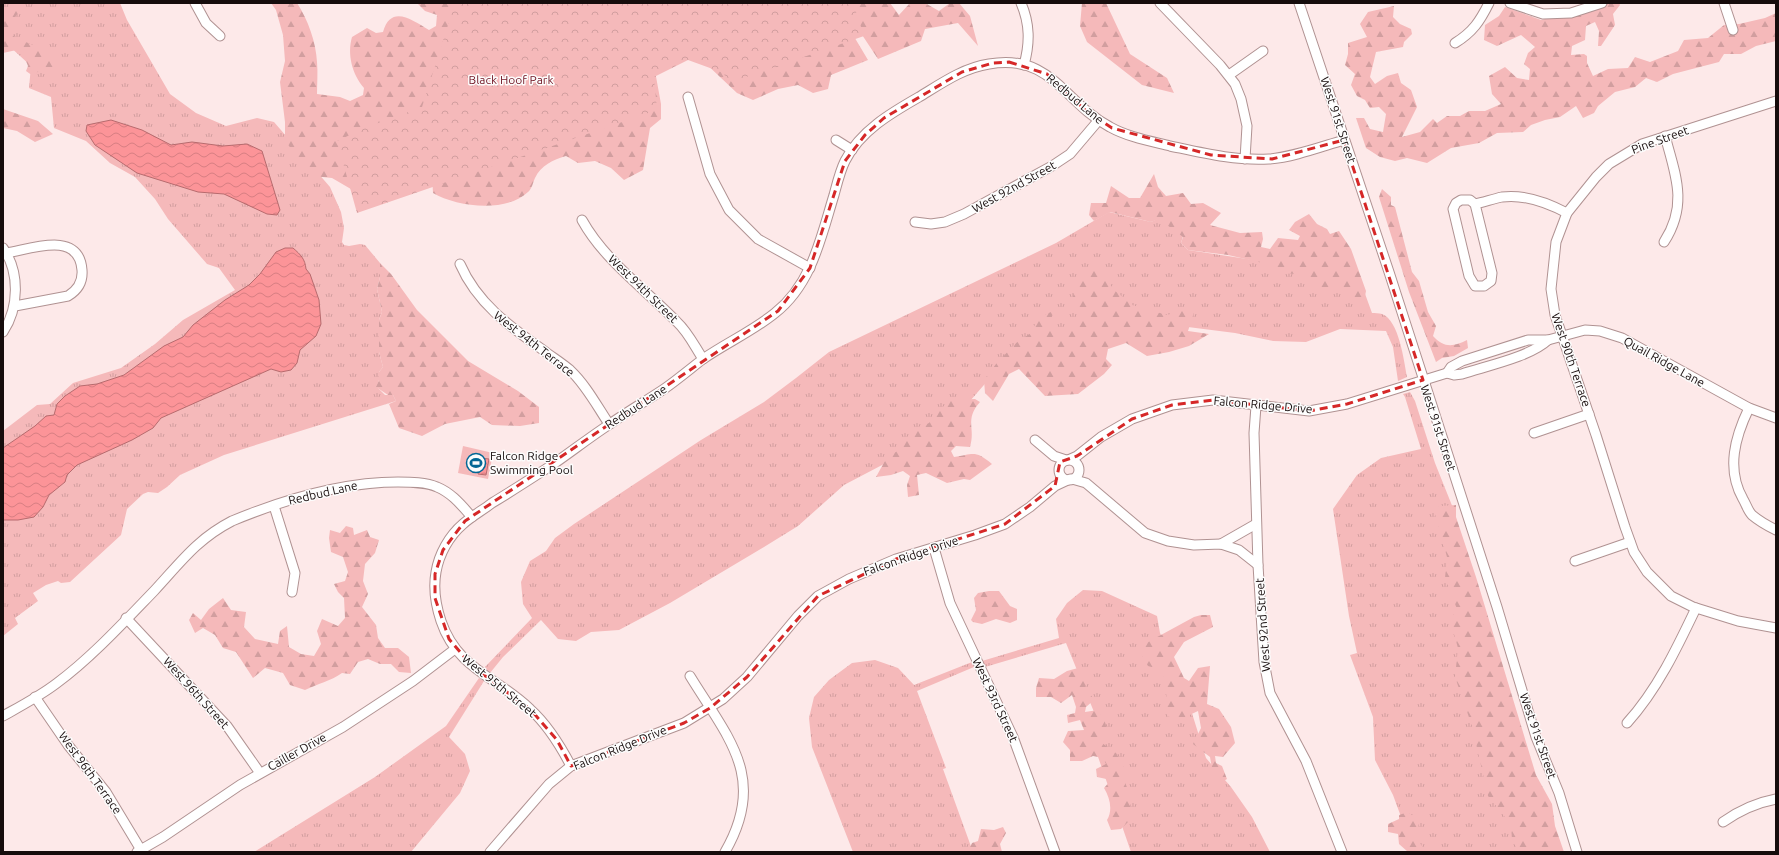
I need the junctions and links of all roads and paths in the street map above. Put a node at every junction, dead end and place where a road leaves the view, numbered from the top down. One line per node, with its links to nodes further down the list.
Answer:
1 (194, 3): 10 (street)
2 (1021, 3): 13 (street)
3 (1160, 3): 14 (street)
4 (1299, 3): 20 (street, West 91st Street)
5 (1489, 3): 11 (street)
6 (1510, 3): 7 (street)
7 (1602, 3)
8 (1724, 3): 9 (street)
9 (1733, 30)
10 (220, 36)
11 (1455, 42)
12 (1263, 51): 14 (street)
13 (1024, 65): 17 (street, Redbud Lane); 21 (street, Redbud Lane)
14 (1229, 75): 22 (street)
15 (688, 97): 30 (street)
16 (1776, 101): 18 (street, Pine Street)
17 (1098, 120): 22 (street, Redbud Lane); 26 (street, West 92nd Street)
18 (1665, 136): 24 (street, Pine Street); 27 (street)
19 (836, 140): 21 (street)
20 (1344, 140): 22 (street, Redbud Lane); 35 (street, West 91st Street)
21 (852, 150): 30 (street, Redbud Lane)
22 (1245, 159)
23 (1475, 204): 23 (street); 24 (street)
24 (1567, 213): 33 (street, West 90th Terrace)
25 (582, 220): 34 (street, West 94th Street)
26 (915, 222)
27 (1664, 242)
28 (5, 251): 31 (street); 31 (street)
29 (460, 264): 40 (street, West 94th Terrace)
30 (810, 268): 34 (street, Redbud Lane)
31 (14, 306): 32 (street)
32 (3, 332)
33 (1563, 336): 35 (street, Quail Ridge Lane); 37 (street, Quail Ridge Lane); 38 (street, West 90th Terrace)
34 (703, 359): 40 (street, Redbud Lane)
35 (1423, 380): 36 (street, Falcon Ridge Drive); 79 (street, West 91st Street)
36 (1256, 406): 43 (street, Falcon Ridge Drive); 53 (street, West 92nd Street)
37 (1749, 408): 39 (street, Quail Ridge Lane); 54 (street)
38 (1589, 414): 41 (street); 55 (street, West 90th Terrace)
39 (1776, 418)
40 (609, 424): 52 (street, Redbud Lane)
41 (1534, 433)
42 (1035, 440): 44 (street)
43 (1087, 449): 45 (street, Falcon Ridge Drive); 46 (street, Falcon Ridge Drive)
44 (1054, 456): 45 (street); 47 (street)
45 (1067, 460): 46 (street); 47 (street)
46 (1078, 468): 48 (street); 49 (street)
47 (1059, 469): 48 (street); 50 (street)
48 (1071, 479): 49 (street); 50 (street, Falcon Ridge Drive)
49 (1086, 483): 56 (street)
50 (1055, 486): 57 (street, Falcon Ridge Drive)
51 (274, 506): 52 (street, Redbud Lane); 60 (street); 62 (street, Redbud Lane)
52 (472, 517): 64 (street, West 95th Street)
53 (1256, 524): 56 (street); 59 (street, West 92nd Street)
54 (1776, 530)
55 (1630, 542): 58 (street); 61 (street, West 90th Terrace)
56 (1221, 544): 59 (street)
57 (934, 548): 67 (street, Falcon Ridge Drive); 77 (street, West 93rd Street)
58 (1575, 560)
59 (1258, 565): 78 (street, West 92nd Street)
60 (292, 592)
61 (1696, 608): 63 (street, West 90th Terrace); 69 (street)
62 (126, 618): 66 (street, Redbud Lane); 71 (street, West 96th Street)
63 (1776, 628)
64 (455, 649): 70 (street, West 95th Street); 71 (street, Cailler Drive)
65 (690, 676): 67 (street)
66 (36, 697): 68 (street, Redbud Lane); 74 (street, West 96th Terrace)
67 (710, 708): 70 (street, Falcon Ridge Drive); 76 (street)
68 (3, 716)
69 (1627, 723)
70 (571, 766): 75 (street, Falcon Ridge Drive)
71 (260, 773): 74 (street, Cailler Drive)
72 (1776, 799): 73 (street)
73 (1723, 822)
74 (139, 851)
75 (490, 852)
76 (725, 852)
77 (1055, 852)
78 (1342, 852)
79 (1577, 852)

